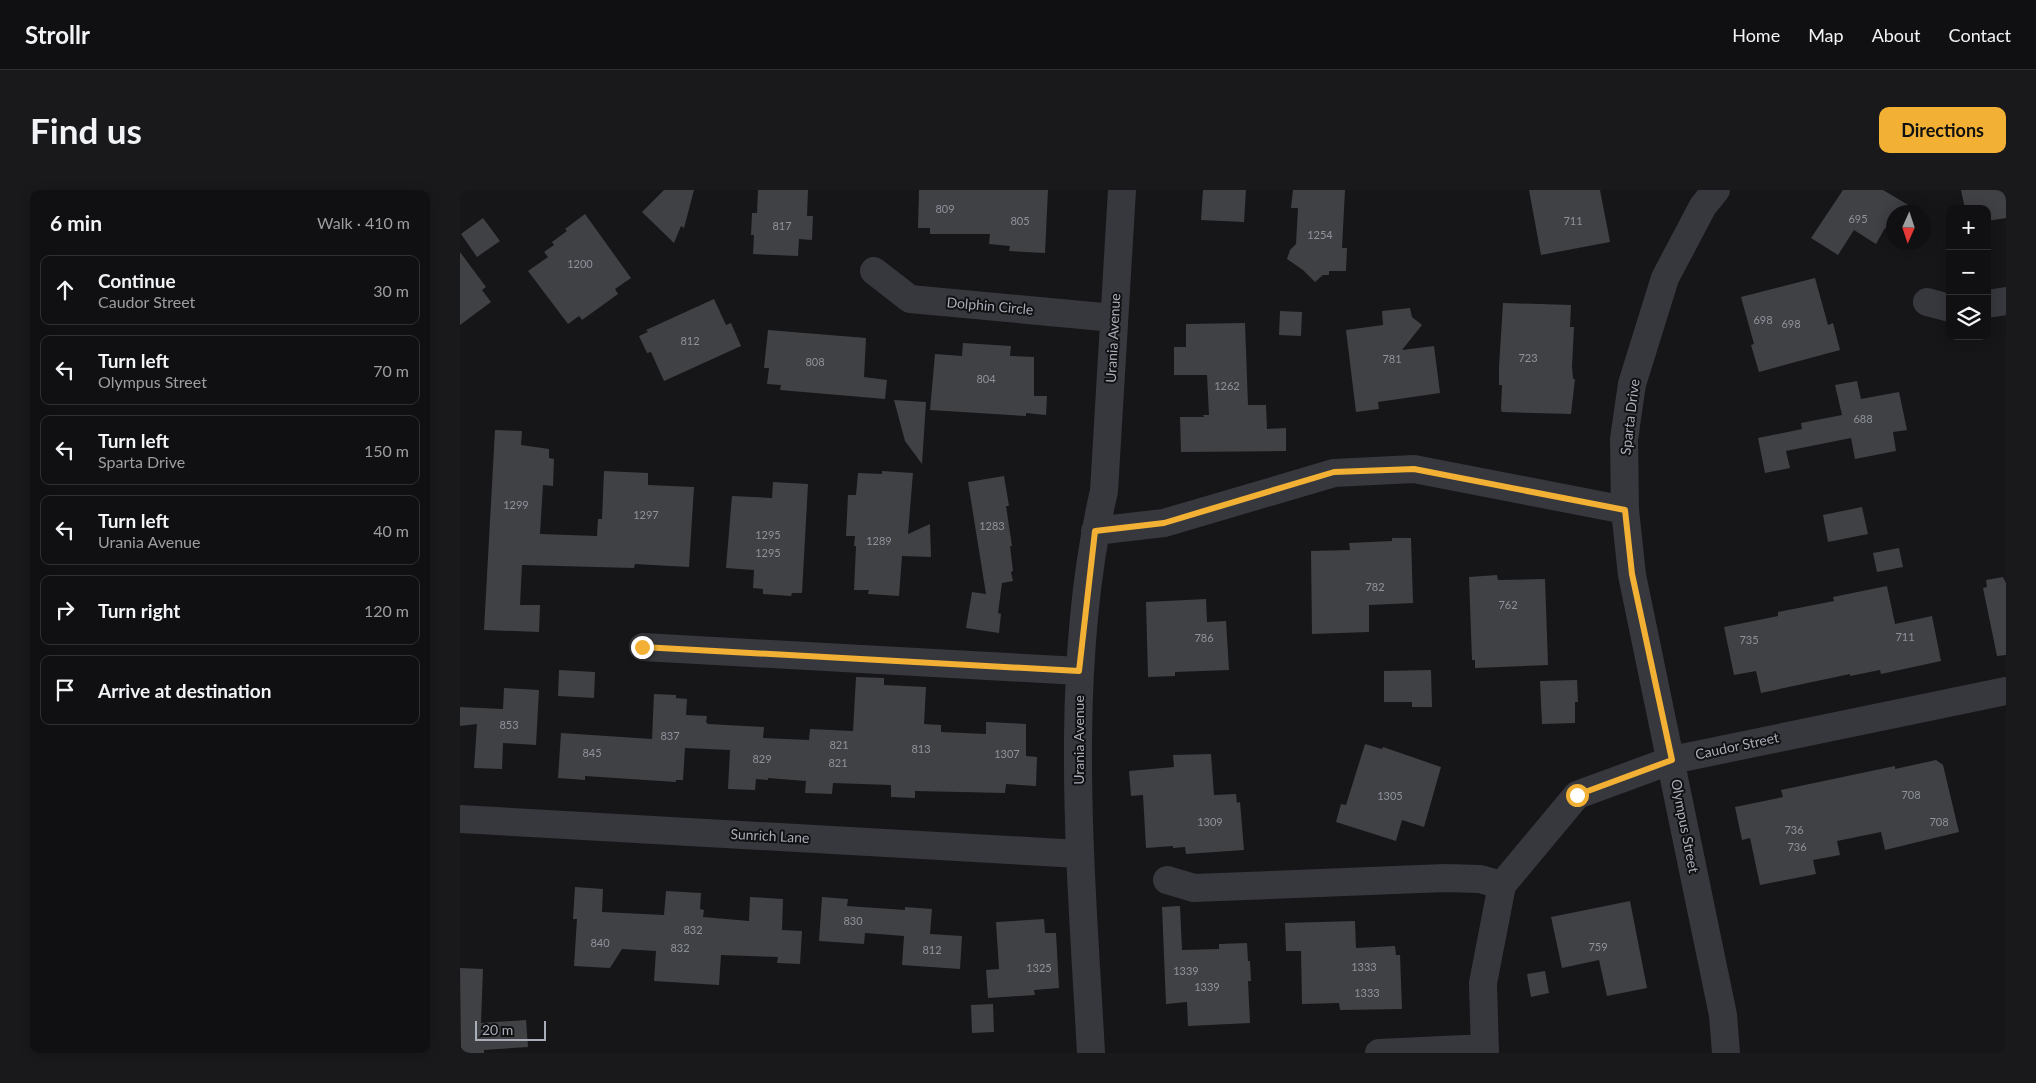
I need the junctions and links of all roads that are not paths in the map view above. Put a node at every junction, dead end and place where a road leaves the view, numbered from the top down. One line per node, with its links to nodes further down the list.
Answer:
1 (1122, 190): 6 (street, Urania Avenue)
2 (1716, 190): 7 (street, Sparta Drive)
3 (874, 271): 6 (street, Dolphin Circle)
4 (2006, 301): 5 (street)
5 (1991, 303)
6 (1114, 318): 8 (street, Urania Avenue)
7 (1625, 510): 8 (street); 12 (street, Olympus Street)
8 (1095, 531): 10 (street, Urania Avenue)
9 (642, 647): 10 (street)
10 (1079, 671): 14 (street, Urania Avenue)
11 (2006, 691): 12 (street, Caudor Street)
12 (1672, 760): 16 (street, Caudor Street); 20 (street, Olympus Street)
13 (460, 819): 14 (street, Sunrich Lane)
14 (1080, 854): 18 (street, Urania Avenue)
15 (1167, 880): 16 (street)
16 (1502, 885): 17 (street, Caudor Street)
17 (1485, 1051): 19 (street)
18 (1091, 1053)
19 (1379, 1053)
20 (1726, 1053)

